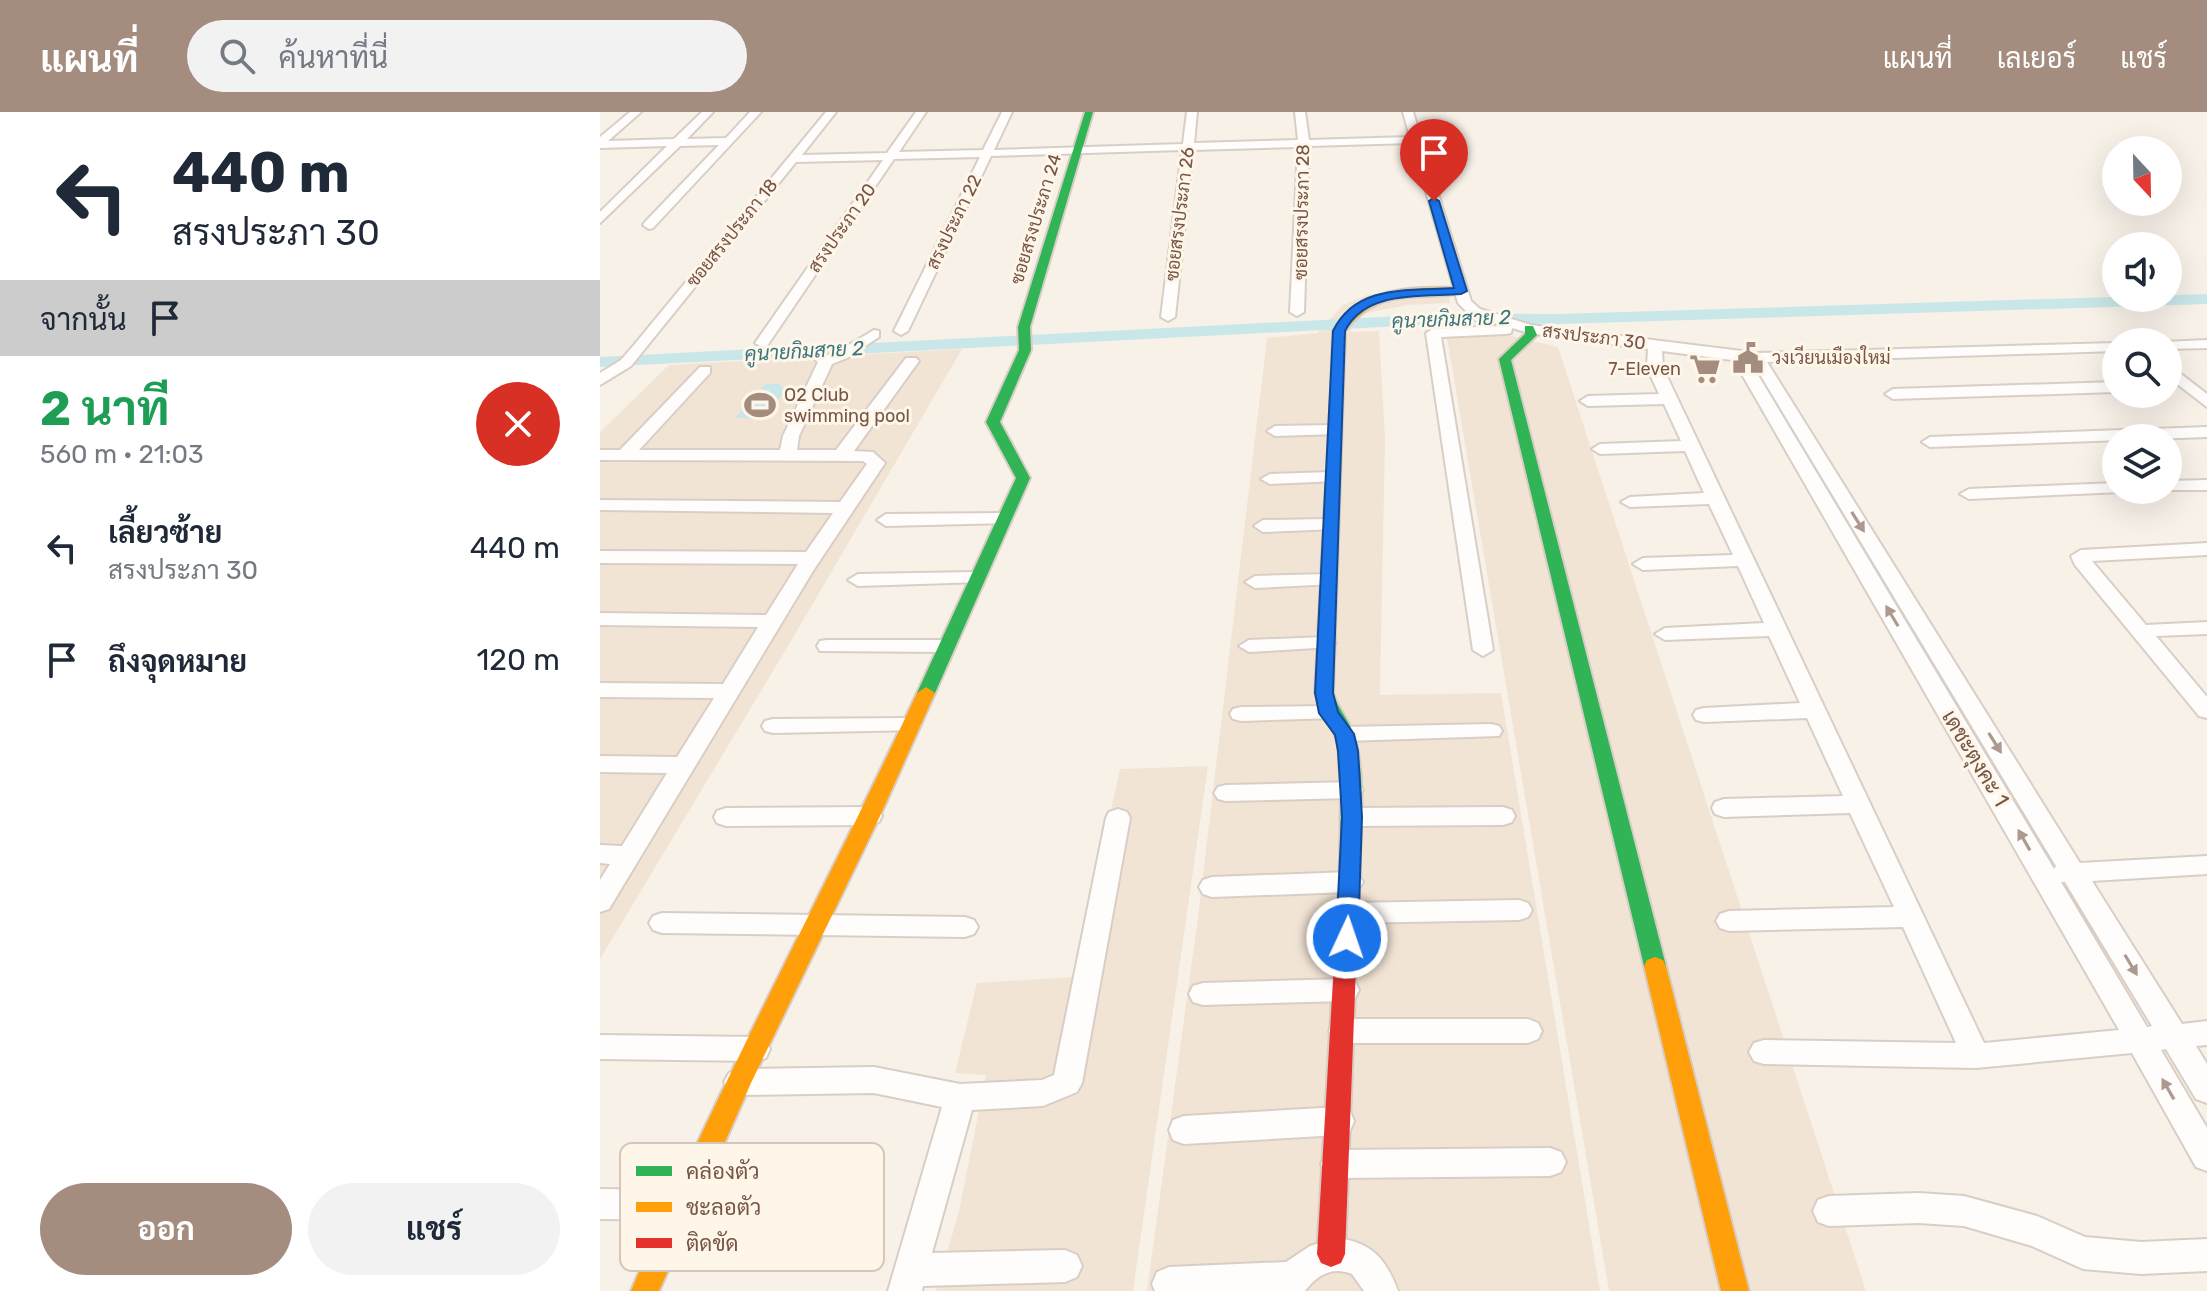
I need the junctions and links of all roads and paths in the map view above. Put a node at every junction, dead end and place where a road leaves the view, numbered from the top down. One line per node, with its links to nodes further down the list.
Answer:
1 (636, 112): 15 (street)
2 (708, 112): 13 (street)
3 (756, 112): 12 (street)
4 (831, 112): 20 (street, ซอยสรงประภา 18)
5 (921, 112): 19 (street, สรงประภา 20)
6 (1007, 112): 18 (street, สรงประภา 22)
7 (1089, 112): 17 (street, ซอยสรงประภา 24)
8 (1192, 112): 16 (street, ซอยสรงประภา 26)
9 (1300, 112): 14 (street, ซอยสรงประภา 28)
10 (1408, 112): 11 (street, สรงประภา 30)
11 (1416, 140): 14 (street); 23 (street, สรงประภา 30)
12 (730, 141): 13 (street); 22 (street)
13 (677, 142): 15 (street); 21 (street)
14 (1304, 143): 16 (street); 24 (street, ซอยสรงประภา 28)
15 (600, 144)
16 (1189, 147): 17 (street); 25 (street, ซอยสรงประภา 26)
17 (1077, 150): 18 (street); 69 (street, ซอยสรงประภา 24)
18 (987, 153): 19 (street); 26 (street, สรงประภา 22)
19 (891, 157): 20 (street); 29 (street, สรงประภา 20)
20 (791, 159): 36 (street, ซอยสรงประภา 18)
21 (600, 219)
22 (649, 225)
23 (1461, 291): 27 (street, สรงประภา 30); 49 (street)
24 (1297, 312)
25 (1168, 317)
26 (901, 331)
27 (1530, 332): 31 (street, สรงประภา 30); 92 (street); 162 (street)
28 (871, 336): 57 (street)
29 (762, 343)
30 (2207, 344): 32 (street)
31 (1656, 345): 34 (street, สรงประภา 30); 46 (street)
32 (2182, 345)
33 (2102, 347): 34 (street, สรงประภา 30)
34 (1748, 359): 118 (street, เดชะตุงคะ 1, one-way to 118); 119 (street, เดชะตุงคะ 1, one-way to 34)
35 (911, 361): 58 (street)
36 (626, 363): 38 (street); 39 (street)
37 (705, 370): 56 (street)
38 (600, 371)
39 (600, 380)
40 (2182, 380): 42 (street)
41 (2182, 384): 42 (street)
42 (2187, 384): 43 (street); 48 (street)
43 (2207, 384)
44 (2102, 387): 45 (street)
45 (1893, 394)
46 (1669, 399): 47 (street); 53 (street)
47 (1588, 401)
48 (2207, 402)
49 (1333, 430): 50 (street); 59 (street)
50 (1275, 431)
51 (2207, 432): 52 (street)
52 (1930, 442)
53 (1691, 446): 54 (street); 65 (street)
54 (1600, 449)
55 (600, 455): 56 (street)
56 (625, 455): 57 (street)
57 (788, 455): 58 (street)
58 (841, 456): 68 (street)
59 (1331, 477): 60 (street); 71 (street)
60 (1270, 479)
61 (2207, 485): 62 (street)
62 (2182, 486)
63 (2102, 489): 64 (street)
64 (1969, 494)
65 (1716, 498): 66 (street); 76 (street)
66 (1630, 502)
67 (600, 505): 68 (street)
68 (846, 508): 75 (street)
69 (1003, 519): 70 (street); 78 (street)
70 (886, 520)
71 (1329, 525): 72 (street); 80 (street)
72 (1263, 526)
73 (2207, 549): 86 (street)
74 (600, 557): 75 (street)
75 (812, 558): 83 (street)
76 (1745, 560): 77 (street); 85 (street)
77 (1643, 564)
78 (975, 578): 79 (street); 90 (street)
79 (858, 580)
80 (1327, 580): 81 (street); 88 (street)
81 (1255, 582)
82 (600, 619): 83 (street)
83 (773, 621): 94 (street)
84 (2207, 628): 86 (street)
85 (1778, 629): 87 (street); 95 (street)
86 (2140, 631): 96 (street)
87 (1665, 634)
88 (1326, 643): 91 (street); 97 (street)
89 (827, 646): 90 (street)
90 (944, 646): 100 (street)
91 (1249, 646)
92 (1483, 650)
93 (600, 690): 94 (street)
94 (731, 691): 105 (street)
95 (1815, 710): 99 (street); 108 (street)
96 (2207, 711)
97 (1329, 713): 98 (street); 103 (street)
98 (1241, 714)
99 (1704, 715)
100 (910, 725): 101 (street); 110 (street)
101 (773, 726)
102 (1491, 731): 103 (street)
103 (1345, 734): 106 (street)
104 (600, 764): 105 (street)
105 (685, 765): 116 (street)
106 (1351, 790): 107 (street); 113 (street)
107 (1226, 793)
108 (1860, 804): 109 (street); 125 (street)
109 (1724, 808)
110 (870, 816): 112 (street); 128 (street)
111 (1503, 816): 113 (street)
112 (726, 817)
113 (1352, 817): 120 (street)
114 (1118, 818): 143 (street)
115 (600, 854): 116 (street)
116 (629, 855): 122 (street)
117 (2207, 865): 118 (street)
118 (2074, 872): 119 (street); 135 (street, เดชะตุงคะ 1, one-way to 135)
119 (2044, 874): 136 (street, เดชะตุงคะ 1)
120 (1350, 882): 121 (street); 124 (street)
121 (1212, 887)
122 (600, 902)
123 (1519, 910): 124 (street)
124 (1348, 913): 130 (street)
125 (1913, 917): 126 (street); 140 (street)
126 (1729, 921)
127 (662, 923): 128 (street)
128 (816, 926): 129 (street); 138 (street)
129 (965, 927)
130 (1345, 990): 131 (street); 132 (street)
131 (1203, 994)
132 (1343, 1031): 133 (street); 144 (street)
133 (1528, 1031)
134 (2207, 1033): 135 (street)
135 (2174, 1036): 136 (street); 142 (street, เดชะตุงคะ 1)
136 (2139, 1040): 140 (street); 147 (street, เดชะตุงคะ 1, one-way to 136)
137 (600, 1047): 138 (street)
138 (756, 1049): 141 (street)
139 (1764, 1052): 140 (street)
140 (1976, 1056)
141 (739, 1082): 143 (street); 146 (street)
142 (2207, 1090)
143 (960, 1097): 157 (street)
144 (1339, 1121): 145 (street); 149 (street)
145 (1184, 1130)
146 (711, 1143)
147 (2207, 1157)
148 (1550, 1162): 149 (street)
149 (1337, 1164): 153 (street)
150 (620, 1202): 151 (street)
151 (600, 1204)
152 (1829, 1211): 154 (street)
153 (1331, 1254): 159 (street); 161 (street)
154 (2207, 1255)
155 (1065, 1266): 157 (street)
156 (654, 1271): 160 (street)
157 (908, 1281)
158 (1169, 1284): 159 (street)
159 (1288, 1285)
160 (645, 1291)
161 (1381, 1291)
162 (1735, 1291)

